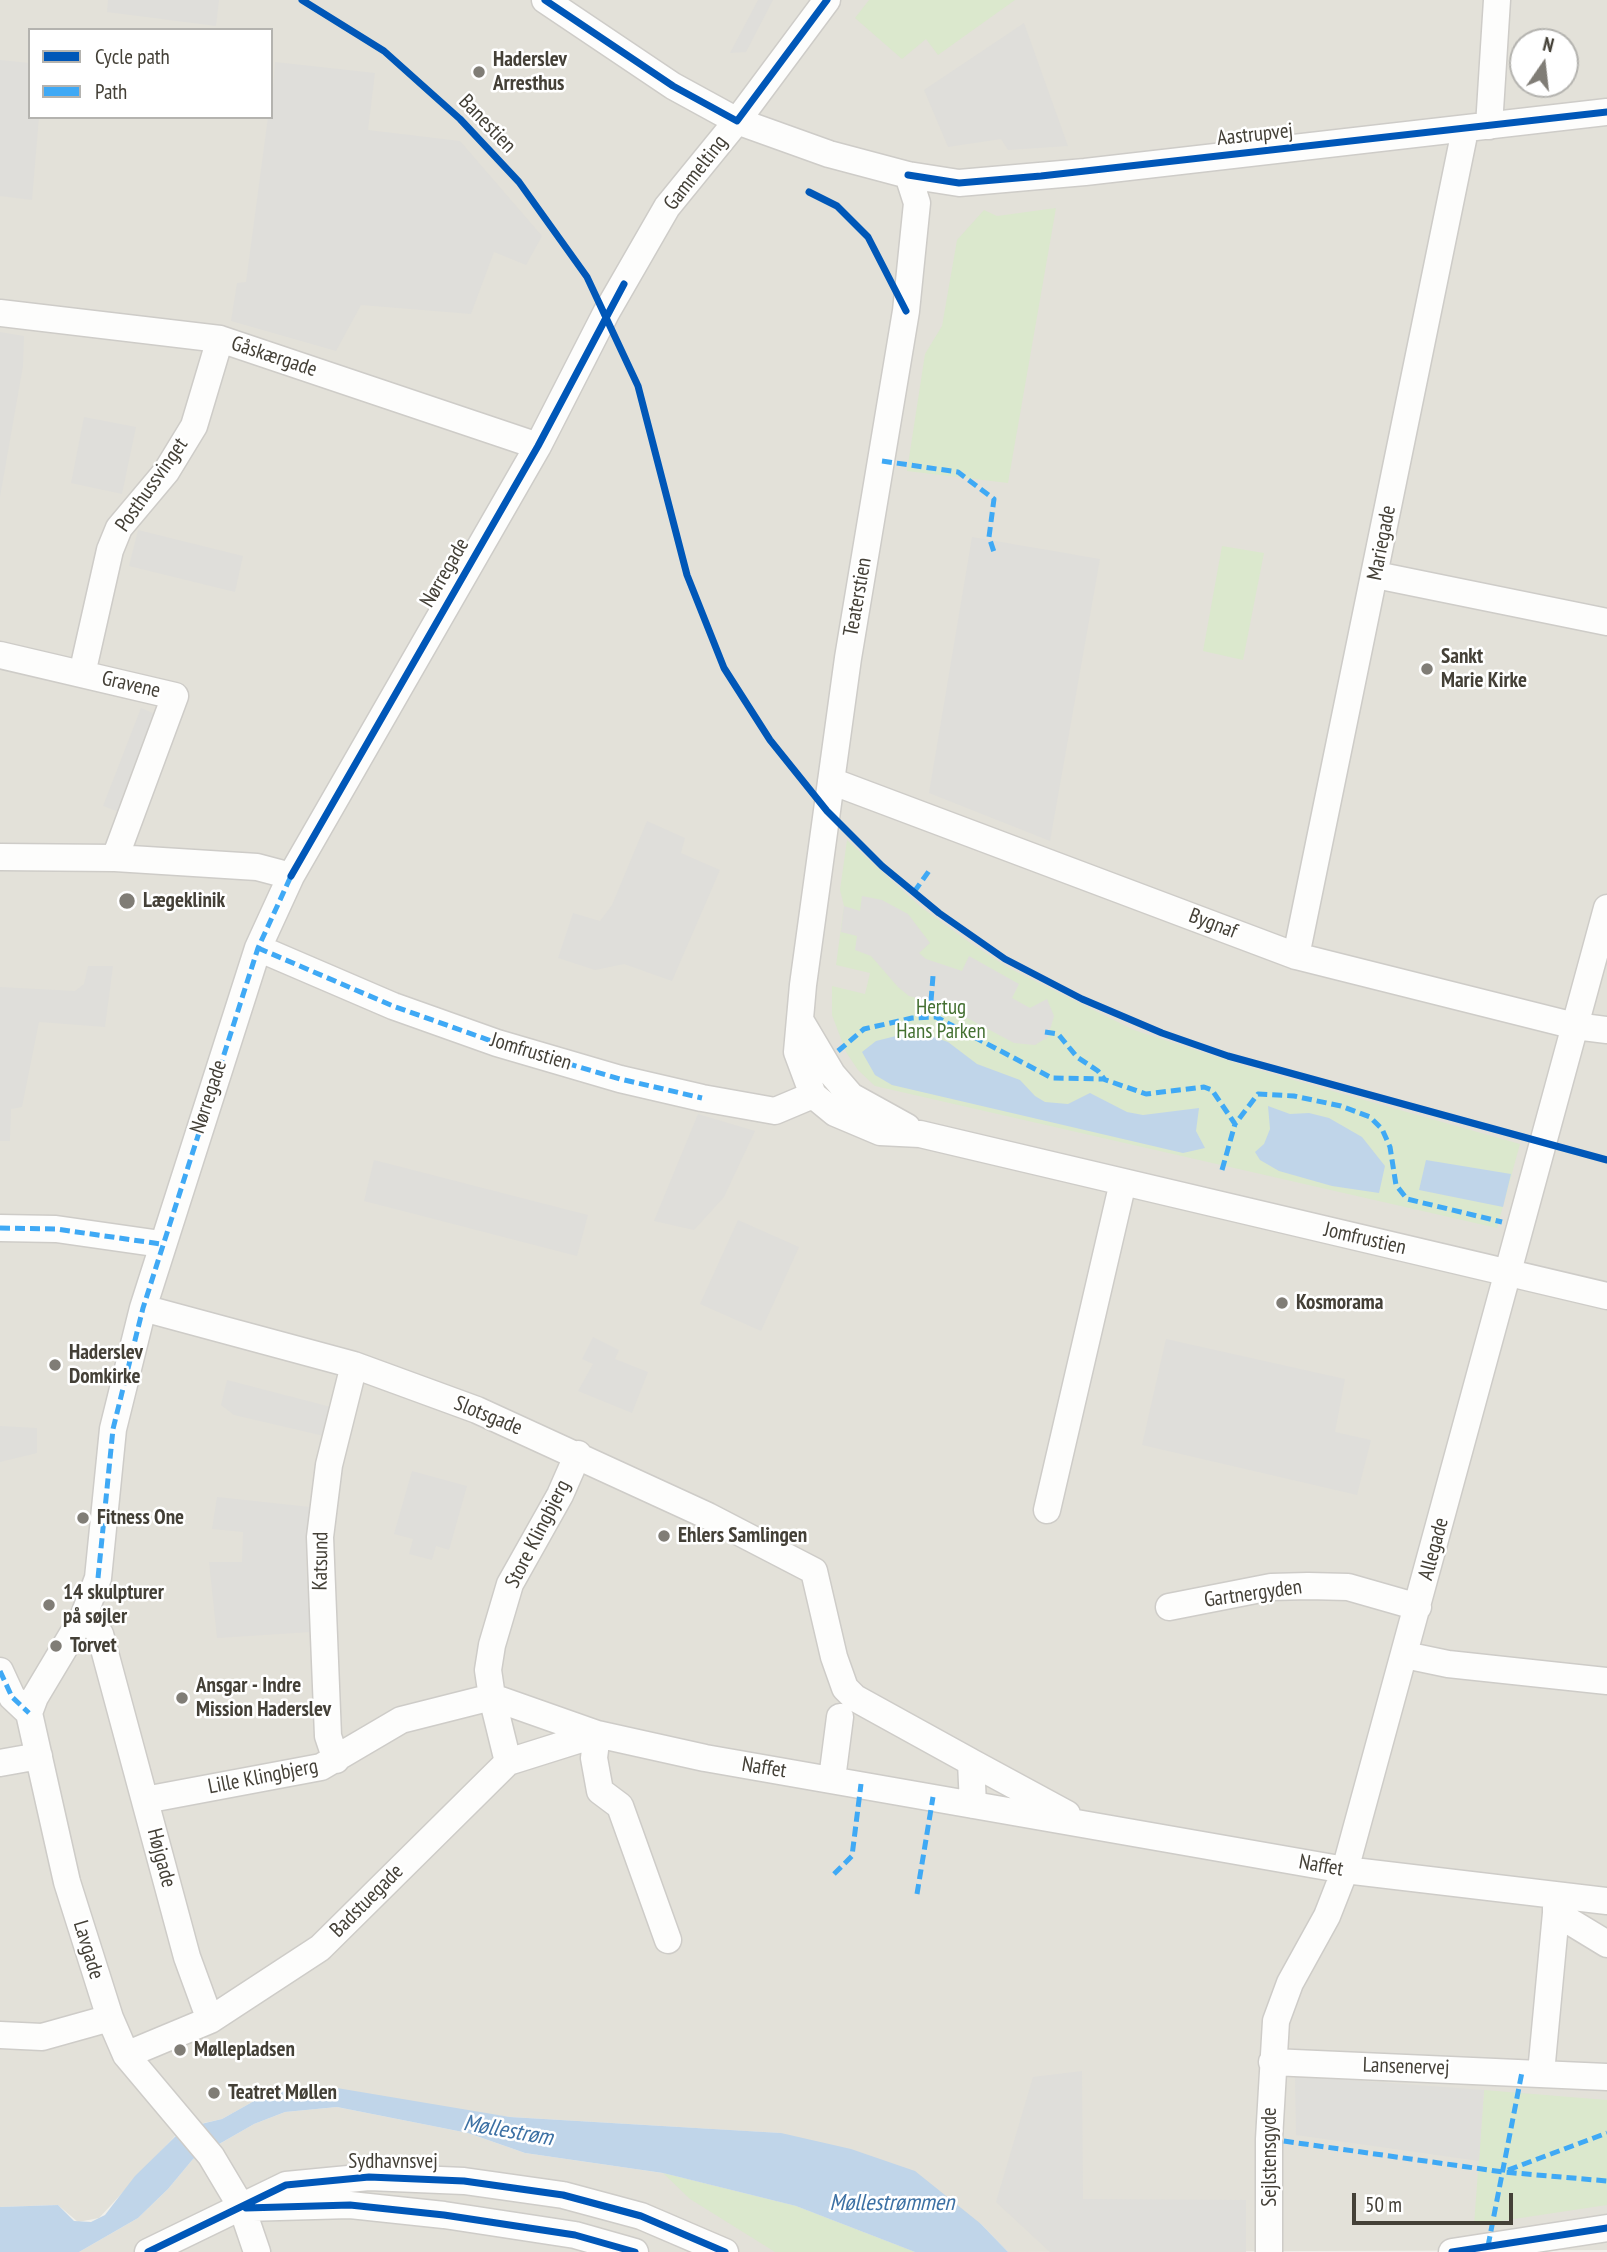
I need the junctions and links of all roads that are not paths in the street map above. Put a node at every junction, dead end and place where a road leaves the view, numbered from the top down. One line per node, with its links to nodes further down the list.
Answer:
1 (545, 0): 5 (street, Aastrupvej)
2 (827, 0): 5 (street, Gammelting)
3 (1497, 0): 6 (street)
4 (1607, 112): 6 (street, Aastrupvej)
5 (737, 121): 7 (street, Aastrupvej); 8 (street, Gammelting)
6 (1477, 128): 7 (street, Aastrupvej); 12 (street, Mariegade)
7 (908, 175): 16 (street, Teaterstien)
8 (624, 284): 11 (street, Nørregade)
9 (0, 313): 10 (street, Gåskærgade)
10 (220, 340): 11 (street, Gåskærgade); 15 (street, Posthussvinget)
11 (538, 446): 19 (street, Nørregade)
12 (1376, 575): 13 (street); 22 (street, Mariegade)
13 (1607, 622)
14 (0, 655): 15 (street, Gravene)
15 (82, 674): 18 (street, Gravene)
16 (831, 781): 22 (street, Bygnaf); 23 (street, Teaterstien)
17 (0, 857): 18 (street)
18 (115, 858): 19 (street)
19 (291, 876): 21 (street, Nørregade)
20 (1607, 908): 24 (street, Allegade)
21 (258, 948): 26 (street, Jomfrustien); 30 (street, Nørregade)
22 (1296, 956): 24 (street, Bygnaf)
23 (800, 1020): 26 (street); 27 (street, Jomfrustien)
24 (1575, 1026): 25 (street, Bygnaf); 31 (street, Allegade)
25 (1607, 1030)
26 (813, 1095): 27 (street, Jomfrustien)
27 (920, 1134): 28 (street, Jomfrustien)
28 (1124, 1182): 31 (street, Jomfrustien); 36 (street)
29 (0, 1228): 30 (street)
30 (161, 1244): 33 (street, Nørregade)
31 (1509, 1273): 32 (street, Jomfrustien); 39 (street, Allegade)
32 (1607, 1296)
33 (143, 1308): 34 (street, Slotsgade); 40 (street, Nørregade)
34 (354, 1364): 35 (street, Slotsgade); 49 (street, Katsund)
35 (578, 1454): 37 (street, Slotsgade); 44 (street, Store Klingbjerg)
36 (1047, 1510)
37 (814, 1571): 51 (street, Naffet)
38 (1169, 1607): 39 (street, Gartnergyden)
39 (1419, 1607): 41 (street, Allegade)
40 (84, 1615): 45 (street); 54 (street, Højgade)
41 (1405, 1655): 43 (street); 57 (street, Allegade)
42 (0, 1671): 45 (street)
43 (1607, 1681)
44 (492, 1697): 47 (street, Naffet); 49 (street, Lille Klingbjerg); 50 (street)
45 (29, 1713): 48 (street, Lavgade)
46 (840, 1717): 53 (street)
47 (597, 1734): 50 (street, Naffet); 53 (street, Naffet); 60 (street)
48 (39, 1756): 52 (street); 62 (street, Lavgade)
49 (336, 1760): 54 (street, Lille Klingbjerg)
50 (508, 1762): 63 (street, Badstuegade)
51 (971, 1762): 55 (street); 56 (street, Naffet)
52 (0, 1763)
53 (832, 1779): 55 (street, Naffet)
54 (145, 1800): 63 (street, Højgade)
55 (973, 1805): 56 (street, Naffet)
56 (1087, 1825): 57 (street, Naffet)
57 (1345, 1870): 59 (street, Naffet); 66 (street, Allegade)
58 (1607, 1901): 59 (street, Naffet)
59 (1556, 1904): 61 (street); 67 (street)
60 (668, 1940)
61 (1607, 1944)
62 (110, 2018): 64 (street); 65 (street, Lavgade)
63 (210, 2020): 65 (street)
64 (0, 2035)
65 (126, 2055): 69 (street, Lavgade)
66 (1272, 2062): 67 (street, Lansenervej); 75 (street, Sejlstensgyde)
67 (1541, 2073): 68 (street, Lansenervej)
68 (1607, 2077)
69 (242, 2208): 71 (street); 72 (street, Lavgade); 73 (street, Sydhavnsvej); 74 (street, Sydhavnsvej)
70 (1607, 2228): 76 (street)
71 (148, 2252)
72 (257, 2252)
73 (635, 2252)
74 (725, 2252)
75 (1269, 2252)
76 (1452, 2252)

